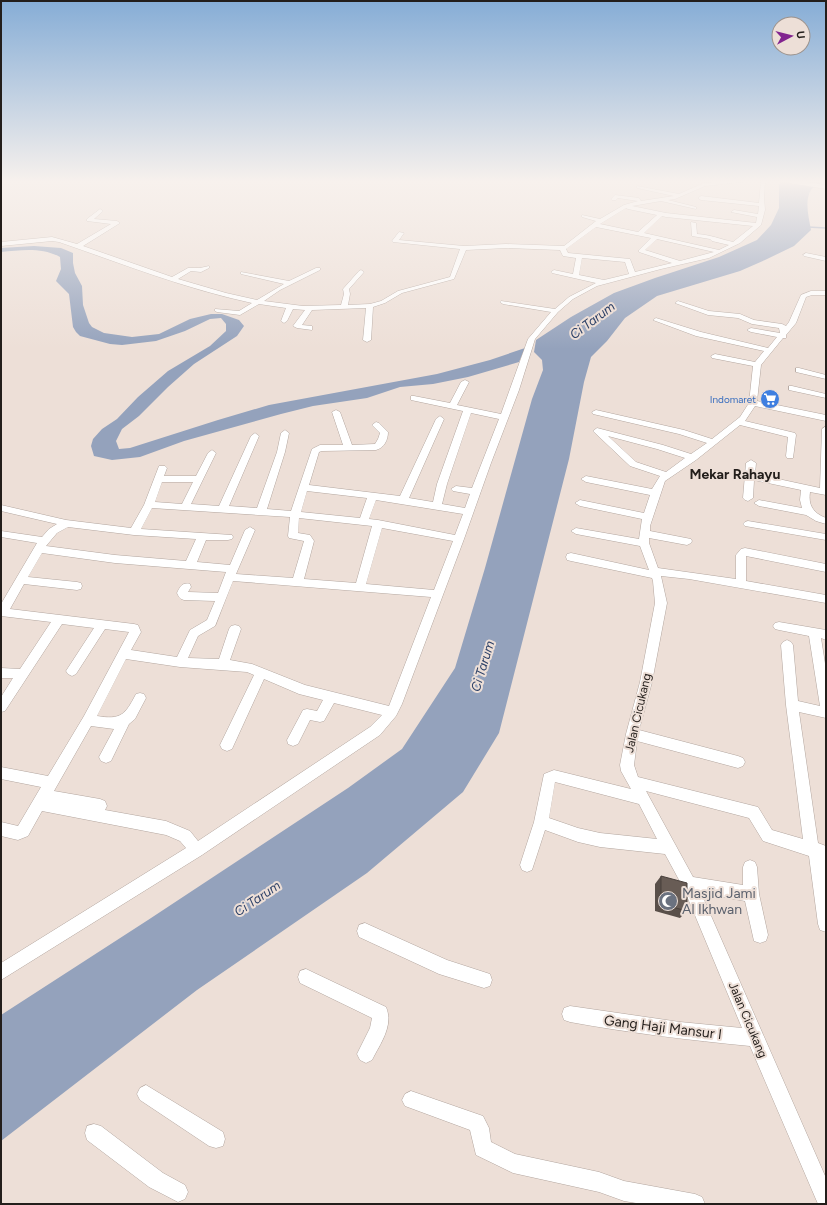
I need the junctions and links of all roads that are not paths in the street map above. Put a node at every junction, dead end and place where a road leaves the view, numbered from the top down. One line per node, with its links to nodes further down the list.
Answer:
1 (17, 237): 11 (street)
2 (93, 237): 14 (street)
3 (398, 237): 10 (street)
4 (578, 237): 17 (street)
5 (655, 237): 29 (street)
6 (656, 237): 19 (street)
7 (712, 237): 13 (street)
8 (743, 237): 13 (street)
9 (693, 241): 19 (street)
10 (402, 242): 16 (street); 18 (street)
11 (14, 243): 12 (street); 14 (street)
12 (1, 244)
13 (734, 244): 19 (street)
14 (78, 246): 27 (street)
15 (519, 246): 16 (street); 17 (street); 20 (street)
16 (464, 248): 42 (street)
17 (563, 248): 24 (street)
18 (398, 249)
19 (722, 251): 29 (street)
20 (520, 253)
21 (627, 255): 25 (street)
22 (806, 255): 26 (street)
23 (131, 256): 27 (street)
24 (579, 256): 25 (street); 37 (street)
25 (605, 258): 36 (street)
26 (826, 259)
27 (121, 262): 39 (street)
28 (645, 263): 31 (street)
29 (680, 263): 31 (street)
30 (207, 267): 39 (street)
31 (660, 267): 36 (street)
32 (318, 269): 41 (street)
33 (361, 272): 51 (street)
34 (554, 272): 37 (street)
35 (242, 273): 41 (street)
36 (633, 275): 40 (street)
37 (576, 276): 40 (street)
38 (414, 279): 42 (street)
39 (172, 280): 45 (street)
40 (603, 282): 54 (street)
41 (288, 284): 45 (street)
42 (418, 287): 44 (street)
43 (826, 293): 59 (street)
44 (396, 294): 46 (street); 50 (street)
45 (256, 302): 49 (street); 53 (street)
46 (401, 302)
47 (502, 302): 54 (street)
48 (678, 303): 59 (street)
49 (290, 306): 52 (street); 56 (street)
50 (370, 306): 51 (street); 60 (street)
51 (344, 307): 52 (street)
52 (310, 308): 57 (street)
53 (217, 310)
54 (556, 311): 75 (street)
55 (656, 320): 61 (street)
56 (284, 321)
57 (309, 328)
58 (751, 330): 59 (street)
59 (784, 334): 61 (street)
60 (367, 340)
61 (768, 350): 63 (street)
62 (715, 356): 63 (street)
63 (757, 365): 70 (street)
64 (799, 370): 65 (street)
65 (826, 377)
66 (465, 382): 71 (street)
67 (792, 388): 68 (street)
68 (826, 396)
69 (414, 398): 71 (street)
70 (752, 403): 77 (street); 78 (street)
71 (452, 407): 72 (street)
72 (468, 410): 75 (street); 109 (street)
73 (336, 412): 84 (street)
74 (596, 412): 83 (street)
75 (504, 417): 101 (street)
76 (440, 418): 86 (street)
77 (826, 418)
78 (738, 422): 83 (street); 88 (street)
79 (376, 425): 84 (street)
80 (826, 429): 100 (street)
81 (285, 433): 113 (street)
82 (255, 436): 112 (street)
83 (714, 442): 89 (street)
84 (348, 447): 97 (street)
85 (212, 453): 95 (street)
86 (423, 454): 87 (street); 105 (street)
87 (434, 456)
88 (790, 456)
89 (693, 458): 92 (street); 92 (street)
90 (751, 463): 93 (street)
91 (162, 468): 94 (street)
92 (667, 475): 102 (street)
93 (750, 476): 98 (street); 104 (street)
94 (158, 479): 95 (street); 108 (street)
95 (199, 479): 110 (street)
96 (586, 479): 102 (street)
97 (303, 487): 103 (street); 116 (street)
98 (806, 488): 100 (street); 115 (street)
99 (456, 489): 101 (street)
100 (826, 491)
101 (476, 492): 114 (street)
102 (655, 493): 117 (street)
103 (373, 496): 105 (street); 118 (street)
104 (748, 498)
105 (403, 500): 109 (street)
106 (580, 503): 117 (street)
107 (759, 503): 115 (street)
108 (149, 505): 110 (street); 125 (street)
109 (437, 506): 114 (street)
110 (185, 507): 112 (street)
111 (1, 508): 120 (street)
112 (223, 508): 113 (street)
113 (261, 511): 116 (street)
114 (468, 512): 130 (street)
115 (808, 512): 119 (street)
116 (296, 514): 118 (street); 140 (street)
117 (648, 517): 131 (street)
118 (364, 521): 121 (street)
119 (826, 521)
120 (66, 523): 125 (street); 133 (street)
121 (378, 523): 130 (street); 144 (street)
122 (748, 524): 129 (street)
123 (250, 530): 137 (street)
124 (576, 530): 131 (street)
125 (134, 532): 127 (street)
126 (1, 534): 133 (street)
127 (202, 536): 128 (street); 135 (street)
128 (228, 537)
129 (826, 537)
130 (459, 539): 145 (street)
131 (644, 539): 132 (street); 138 (street, Jalan Cicukang)
132 (687, 541)
133 (42, 545): 135 (street); 139 (street)
134 (571, 557): 138 (street)
135 (190, 566): 137 (street)
136 (826, 568): 141 (street)
137 (231, 573): 140 (street); 146 (street)
138 (655, 573): 141 (street); 172 (street, Jalan Cicukang)
139 (22, 580): 142 (street); 148 (street)
140 (298, 582): 144 (street)
141 (741, 584): 147 (street)
142 (77, 586)
143 (186, 587): 146 (street)
144 (360, 588): 145 (street)
145 (438, 594): 168 (street)
146 (222, 597): 156 (street)
147 (826, 599)
148 (2, 612): 149 (street)
149 (60, 619): 150 (street); 162 (street)
150 (102, 625): 155 (street); 159 (street)
151 (779, 626): 153 (street)
152 (235, 629): 157 (street)
153 (820, 634): 158 (street)
154 (787, 645): 165 (street)
155 (124, 654): 156 (street); 170 (street)
156 (180, 662): 157 (street)
157 (223, 664): 160 (street)
158 (823, 668): 166 (street)
159 (72, 671)
160 (261, 672): 164 (street); 174 (street)
161 (1, 673): 162 (street)
162 (24, 674): 167 (street)
163 (140, 698): 171 (street)
164 (331, 698): 168 (street); 173 (street)
165 (792, 705): 169 (street); 187 (street)
166 (826, 706)
167 (1, 707)
168 (392, 712): 186 (street)
169 (826, 713)
170 (88, 720): 171 (street); 179 (street)
171 (125, 720): 175 (street)
172 (632, 734): 176 (street); 178 (street, Jalan Cicukang)
173 (293, 740)
174 (227, 745)
175 (106, 757)
176 (738, 762)
177 (1, 773): 179 (street)
178 (634, 782): 180 (street, Jalan Cicukang); 187 (street)
179 (51, 783): 181 (street)
180 (643, 799): 183 (street); 185 (street, Jalan Cicukang)
181 (42, 800): 182 (street); 184 (street); 186 (street)
182 (100, 806)
183 (542, 822): 185 (street); 188 (street)
184 (1, 829)
185 (668, 847): 190 (street, Jalan Cicukang)
186 (197, 850): 195 (street)
187 (818, 851): 192 (street)
188 (527, 865)
189 (750, 867): 191 (street)
190 (689, 884): 191 (street); 199 (street, Jalan Cicukang)
191 (751, 894): 194 (street)
192 (826, 924)
193 (365, 931): 197 (street)
194 (760, 935)
195 (1, 972)
196 (306, 977): 200 (street)
197 (484, 980)
198 (570, 1014): 199 (street, Gang Haji Mansur I)
199 (756, 1038): 206 (street, Jalan Cicukang)
200 (366, 1054)
201 (146, 1094): 204 (street)
202 (412, 1100): 207 (street)
203 (94, 1133): 205 (street)
204 (216, 1139)
205 (178, 1192)
206 (826, 1200)
207 (695, 1204)

